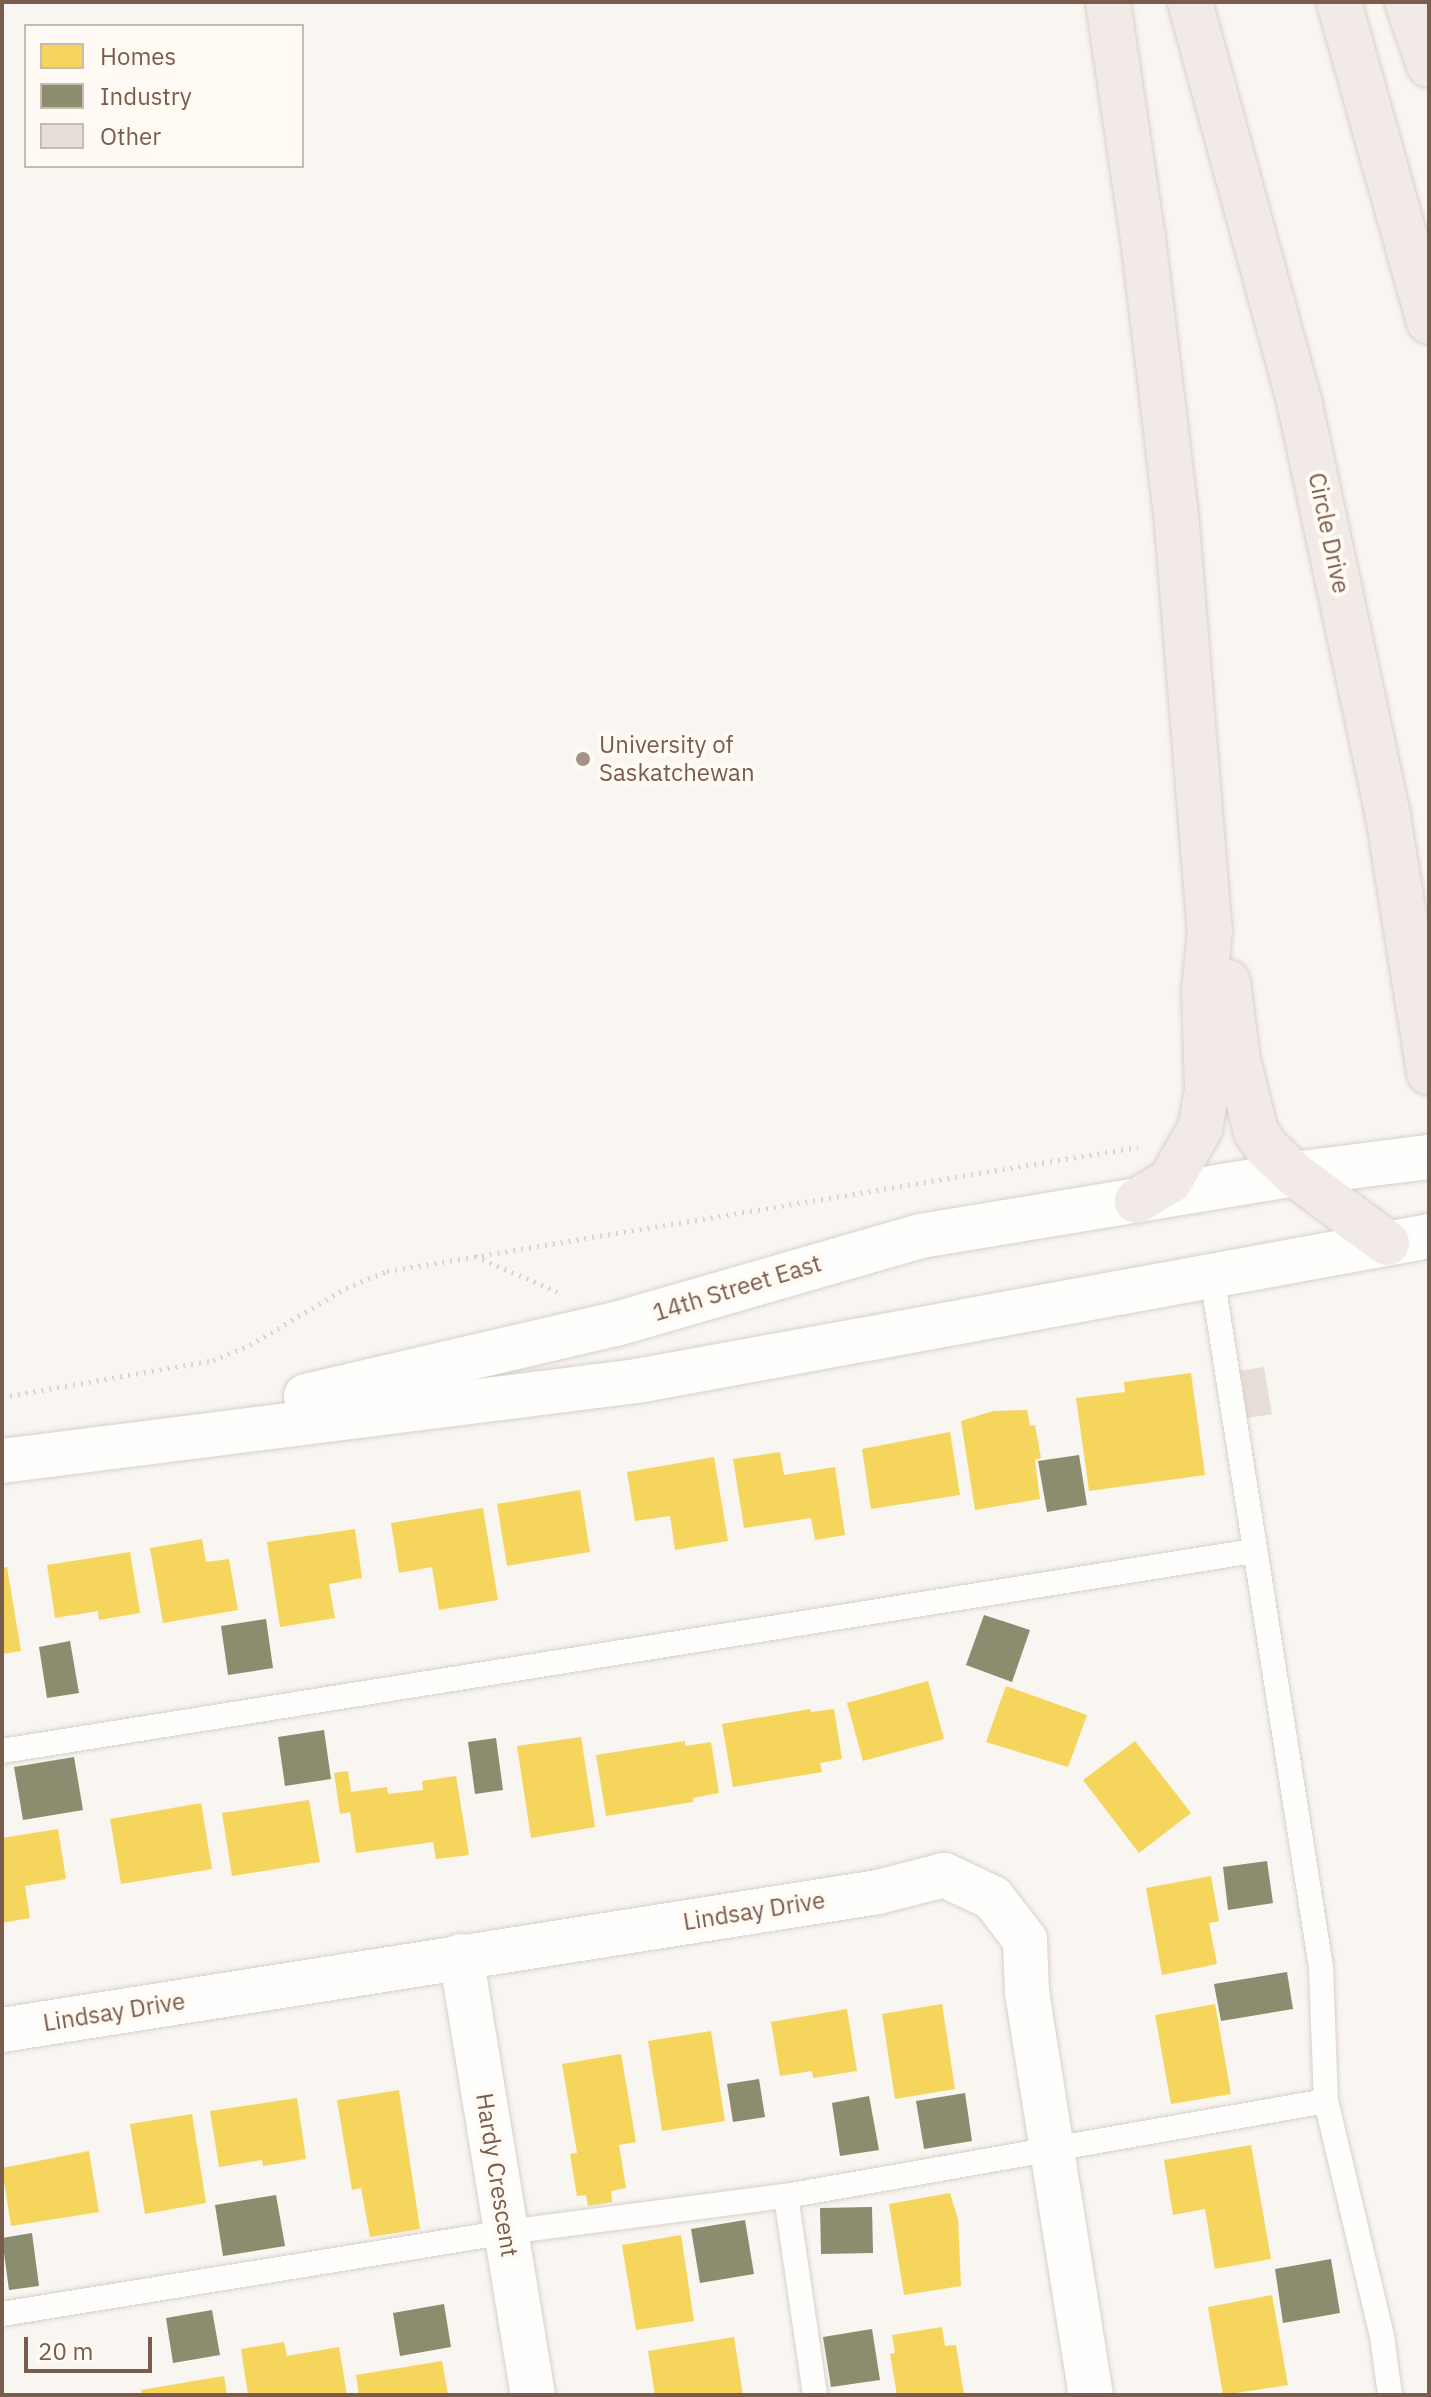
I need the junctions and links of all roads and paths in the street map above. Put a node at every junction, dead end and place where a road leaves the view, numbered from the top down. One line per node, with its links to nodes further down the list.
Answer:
1 (1108, 2): 7 (highway)
2 (1190, 2): 8 (highway, Circle Drive)
3 (1339, 2): 6 (highway)
4 (1407, 2): 5 (highway)
5 (1429, 65)
6 (1429, 322)
7 (1210, 931): 10 (highway); 11 (highway)
8 (1429, 1073)
9 (1429, 1157): 10 (street, 14th Street East)
10 (1294, 1174): 11 (street, 14th Street East); 12 (highway)
11 (1137, 1201): 16 (street, 14th Street East)
12 (1408, 1240): 13 (street, 14th Street East)
13 (1212, 1276): 16 (street, 14th Street East); 18 (lane)
14 (570, 1297): 15 (path)
15 (2, 1397)
16 (51, 1453): 17 (street, 14th Street East)
17 (2, 1461)
18 (1254, 1551): 19 (lane); 22 (lane)
19 (2, 1751)
20 (461, 1956): 21 (street, Lindsay Drive); 23 (street, Lindsay Drive); 25 (street, Hardy Crescent)
21 (2, 2030)
22 (1326, 2101): 23 (lane); 30 (lane)
23 (1051, 2147): 24 (lane); 29 (street, Lindsay Drive)
24 (786, 2196): 25 (lane); 28 (lane)
25 (507, 2232): 26 (lane); 27 (street, Hardy Crescent)
26 (2, 2314)
27 (533, 2395)
28 (815, 2395)
29 (1091, 2395)
30 (1390, 2395)

